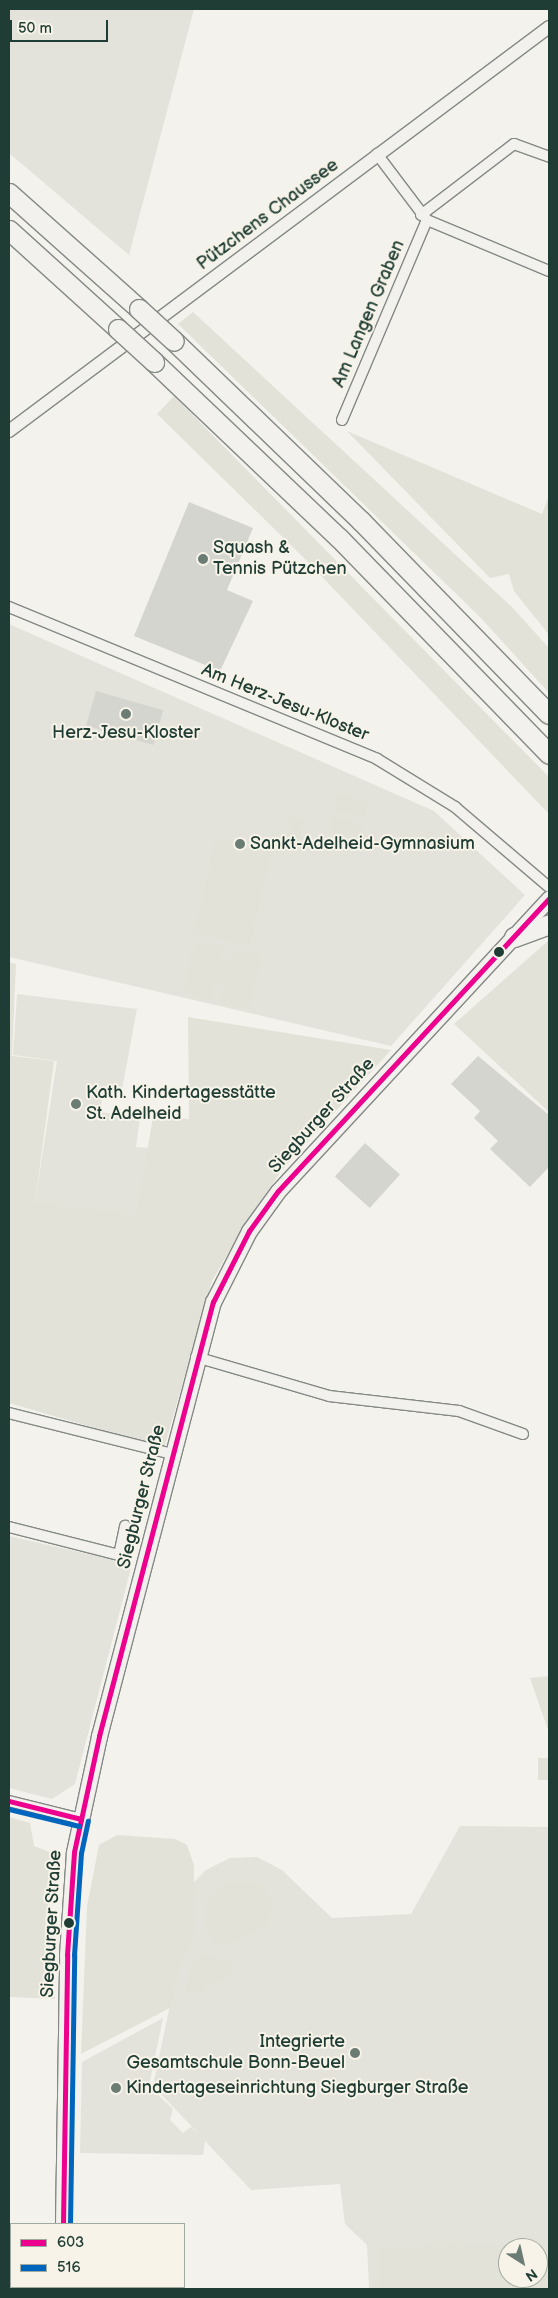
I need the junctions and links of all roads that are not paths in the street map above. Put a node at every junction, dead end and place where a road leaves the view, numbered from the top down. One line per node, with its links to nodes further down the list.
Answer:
1 (549, 26): 2 (street, Pützchens Chaussee)
2 (377, 154): 5 (street); 9 (street, Pützchens Chaussee)
3 (549, 156): 5 (street)
4 (9, 193): 11 (highway, bridge)
5 (424, 217): 7 (street); 8 (street, Am Langen Graben)
6 (9, 230): 12 (highway, bridge)
7 (549, 271)
8 (342, 420)
9 (9, 432)
10 (9, 607): 13 (street, Am Herz-Jesu-Kloster)
11 (549, 714)
12 (549, 754)
13 (549, 887)
14 (549, 898): 16 (main road, Siegburger Straße)
15 (549, 924): 16 (highway)
16 (514, 937): 17 (main road, Siegburger Straße)
17 (196, 1357): 19 (street); 20 (main road, Siegburger Straße)
18 (9, 1413): 20 (street)
19 (522, 1434)
20 (172, 1454): 24 (main road, Siegburger Straße)
21 (125, 1526): 22 (street)
22 (9, 1527)
23 (9, 1801): 24 (street)
24 (81, 1818): 25 (main road, Siegburger Straße)
25 (63, 2223)

